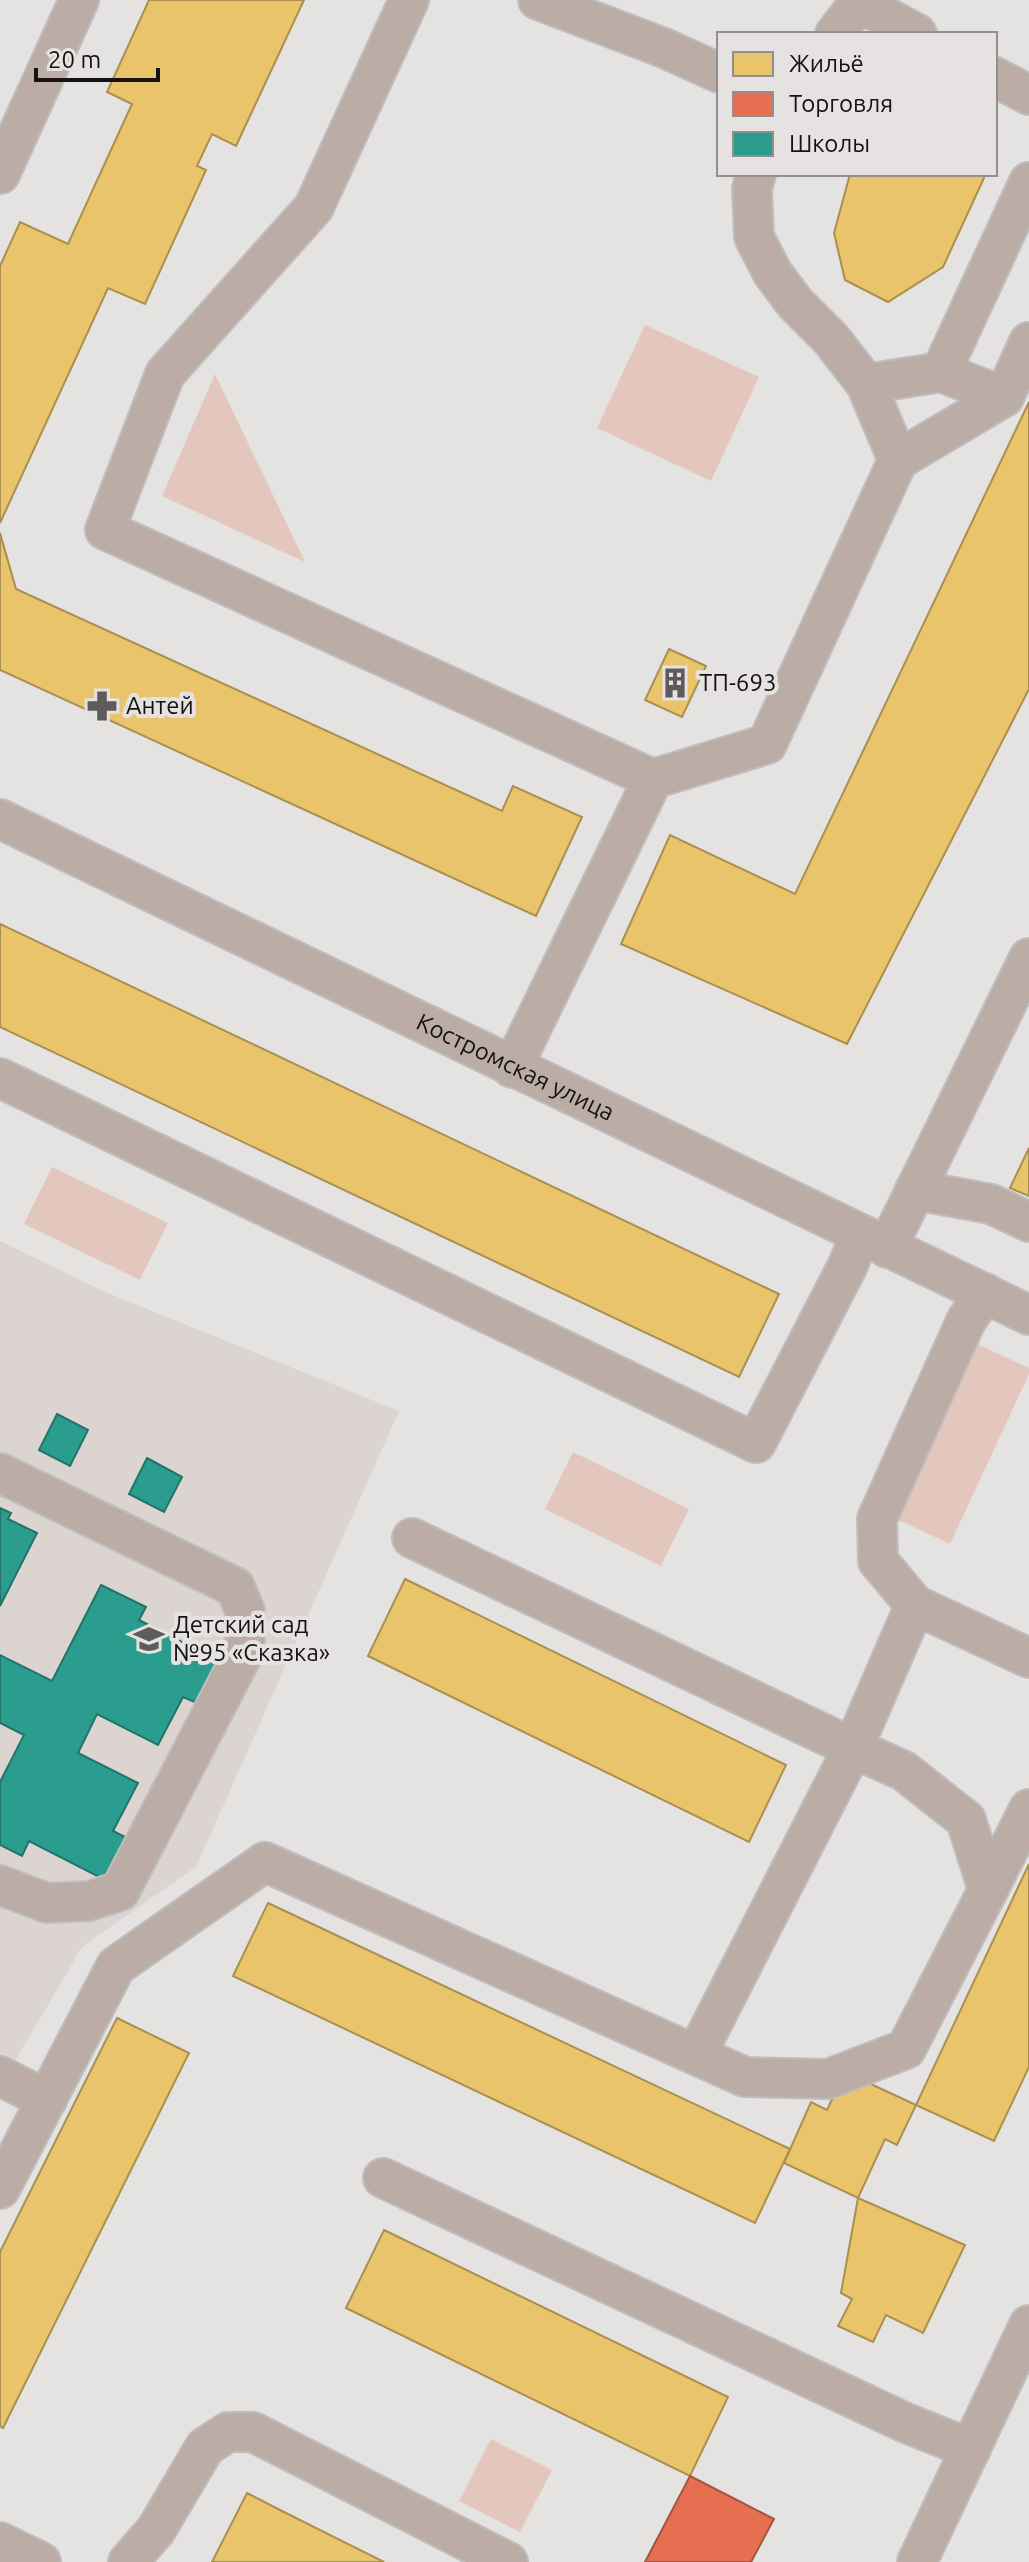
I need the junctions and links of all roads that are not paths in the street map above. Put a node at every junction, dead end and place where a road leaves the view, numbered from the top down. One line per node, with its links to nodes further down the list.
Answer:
1 (79, 0): 10 (street)
2 (409, 0): 18 (street)
3 (538, 0): 7 (street)
4 (860, 1): 5 (street); 6 (street)
5 (837, 32)
6 (914, 32)
7 (717, 72)
8 (997, 78): 9 (street)
9 (1029, 95)
10 (0, 174)
11 (755, 176): 15 (street)
12 (1029, 182): 14 (street)
13 (1029, 342): 16 (street)
14 (941, 372): 15 (street); 16 (street)
15 (866, 384): 17 (street)
16 (1004, 397): 17 (street)
17 (898, 460): 18 (street)
18 (653, 779): 21 (street)
19 (0, 819): 21 (street, Костромская улица)
20 (1029, 958): 23 (street)
21 (512, 1068): 25 (street, Костромская улица)
22 (0, 1078): 25 (street)
23 (915, 1190): 24 (street); 25 (street)
24 (1029, 1222)
25 (873, 1242): 26 (street, Костромская улица)
26 (985, 1293): 27 (street, Костромская улица); 30 (street)
27 (1029, 1315)
28 (0, 1473): 34 (street)
29 (412, 1538): 32 (street)
30 (915, 1605): 31 (street); 32 (street)
31 (1029, 1658)
32 (853, 1748): 35 (street); 36 (street)
33 (1029, 1809): 35 (street)
34 (0, 1885)
35 (988, 1890): 36 (street)
36 (696, 2055): 38 (street)
37 (0, 2076): 38 (street)
38 (47, 2100): 40 (street)
39 (383, 2178): 42 (street)
40 (0, 2189)
41 (1029, 2325): 42 (street)
42 (971, 2449): 47 (street)
43 (0, 2542): 44 (street)
44 (41, 2562)
45 (128, 2562): 46 (street)
46 (508, 2562)
47 (917, 2562)

